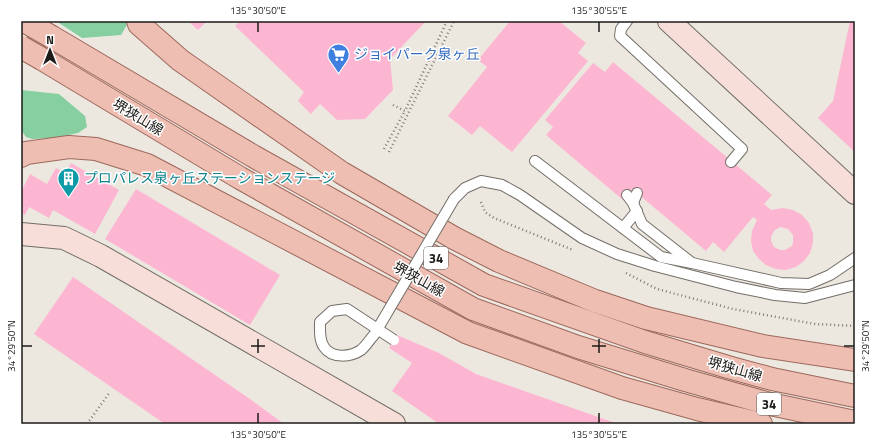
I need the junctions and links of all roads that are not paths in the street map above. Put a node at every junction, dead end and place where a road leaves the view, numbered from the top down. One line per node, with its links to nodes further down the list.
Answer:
1 (24, 21): 21 (main road, 堺狭山線 / 34, bridge)
2 (38, 21): 7 (main road)
3 (138, 21): 17 (main road)
4 (627, 21): 10 (lane)
5 (669, 21): 11 (street)
6 (21, 47): 7 (main road, 堺狭山線 / 34, bridge)
7 (31, 57): 22 (main road, 堺狭山線 / 34)
8 (21, 156): 25 (main road)
9 (535, 161): 12 (lane)
10 (731, 162)
11 (855, 194)
12 (623, 228): 15 (lane); 15 (lane)
13 (21, 234): 31 (street)
14 (855, 258): 15 (lane)
15 (692, 263)
16 (855, 286): 18 (lane, bridge)
17 (646, 318): 19 (main road); 20 (main road)
18 (394, 340)
19 (684, 340): 20 (main road); 21 (main road); 24 (main road)
20 (739, 341): 23 (main road)
21 (645, 342): 24 (main road, 堺狭山線 / 34)
22 (578, 347): 26 (main road); 27 (main road, 堺狭山線 / 34)
23 (855, 360)
24 (728, 367): 28 (main road, 堺狭山線 / 34)
25 (568, 369): 26 (main road); 29 (main road)
26 (626, 375): 27 (main road); 29 (main road)
27 (685, 380): 30 (main road, 堺狭山線 / 34)
28 (855, 396)
29 (674, 403): 32 (main road)
30 (855, 422)
31 (394, 424)
32 (761, 424)

